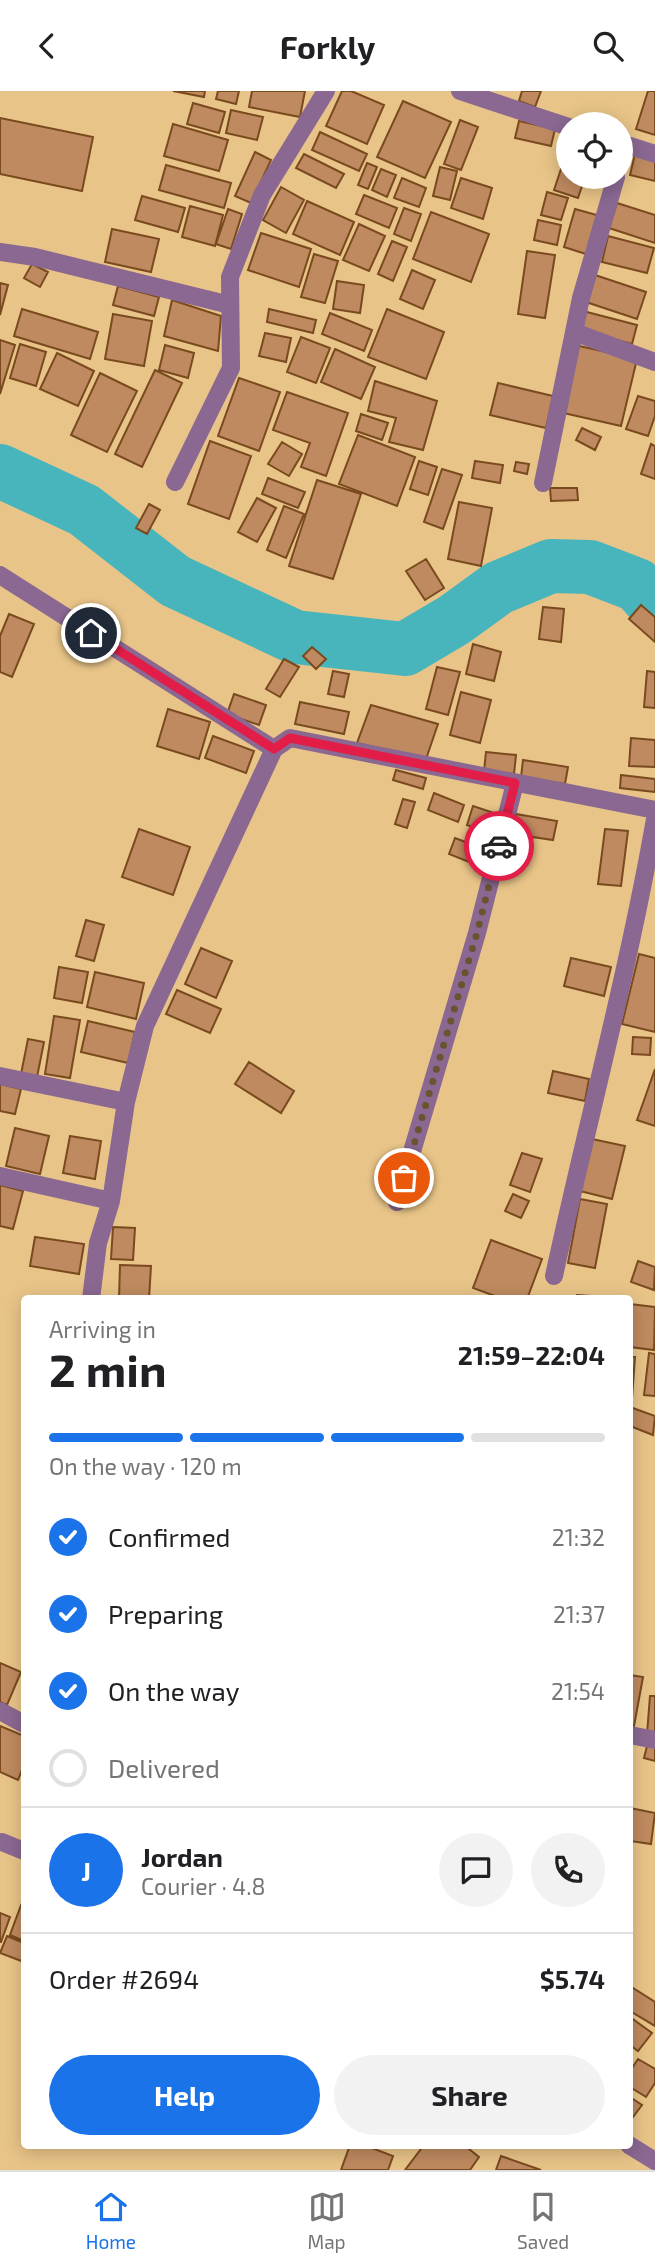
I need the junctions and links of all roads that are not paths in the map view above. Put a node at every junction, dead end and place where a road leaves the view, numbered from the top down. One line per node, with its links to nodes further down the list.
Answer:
1 (326, 91): 8 (street)
2 (460, 91): 3 (street)
3 (556, 123)
4 (633, 150): 5 (street)
5 (655, 153)
6 (613, 189): 9 (street)
7 (0, 252): 8 (street)
8 (230, 305): 11 (street)
9 (574, 332): 10 (street); 12 (street)
10 (655, 362)
11 (175, 482)
12 (543, 483)
13 (0, 575): 14 (street)
14 (274, 749): 15 (street); 19 (street)
15 (515, 783): 16 (street); 22 (street)
16 (655, 810)
17 (655, 819): 23 (street)
18 (0, 1076): 19 (street)
19 (125, 1101): 21 (street)
20 (0, 1176): 21 (street)
21 (111, 1201): 24 (street)
22 (397, 1202)
23 (554, 1276)
24 (92, 1295)
25 (0, 1711): 26 (street)
26 (21, 1722)
27 (633, 1736): 28 (street)
28 (655, 1740)
29 (2, 1842): 30 (street)
30 (21, 1849)
31 (633, 2147): 32 (street)
32 (655, 2161)

